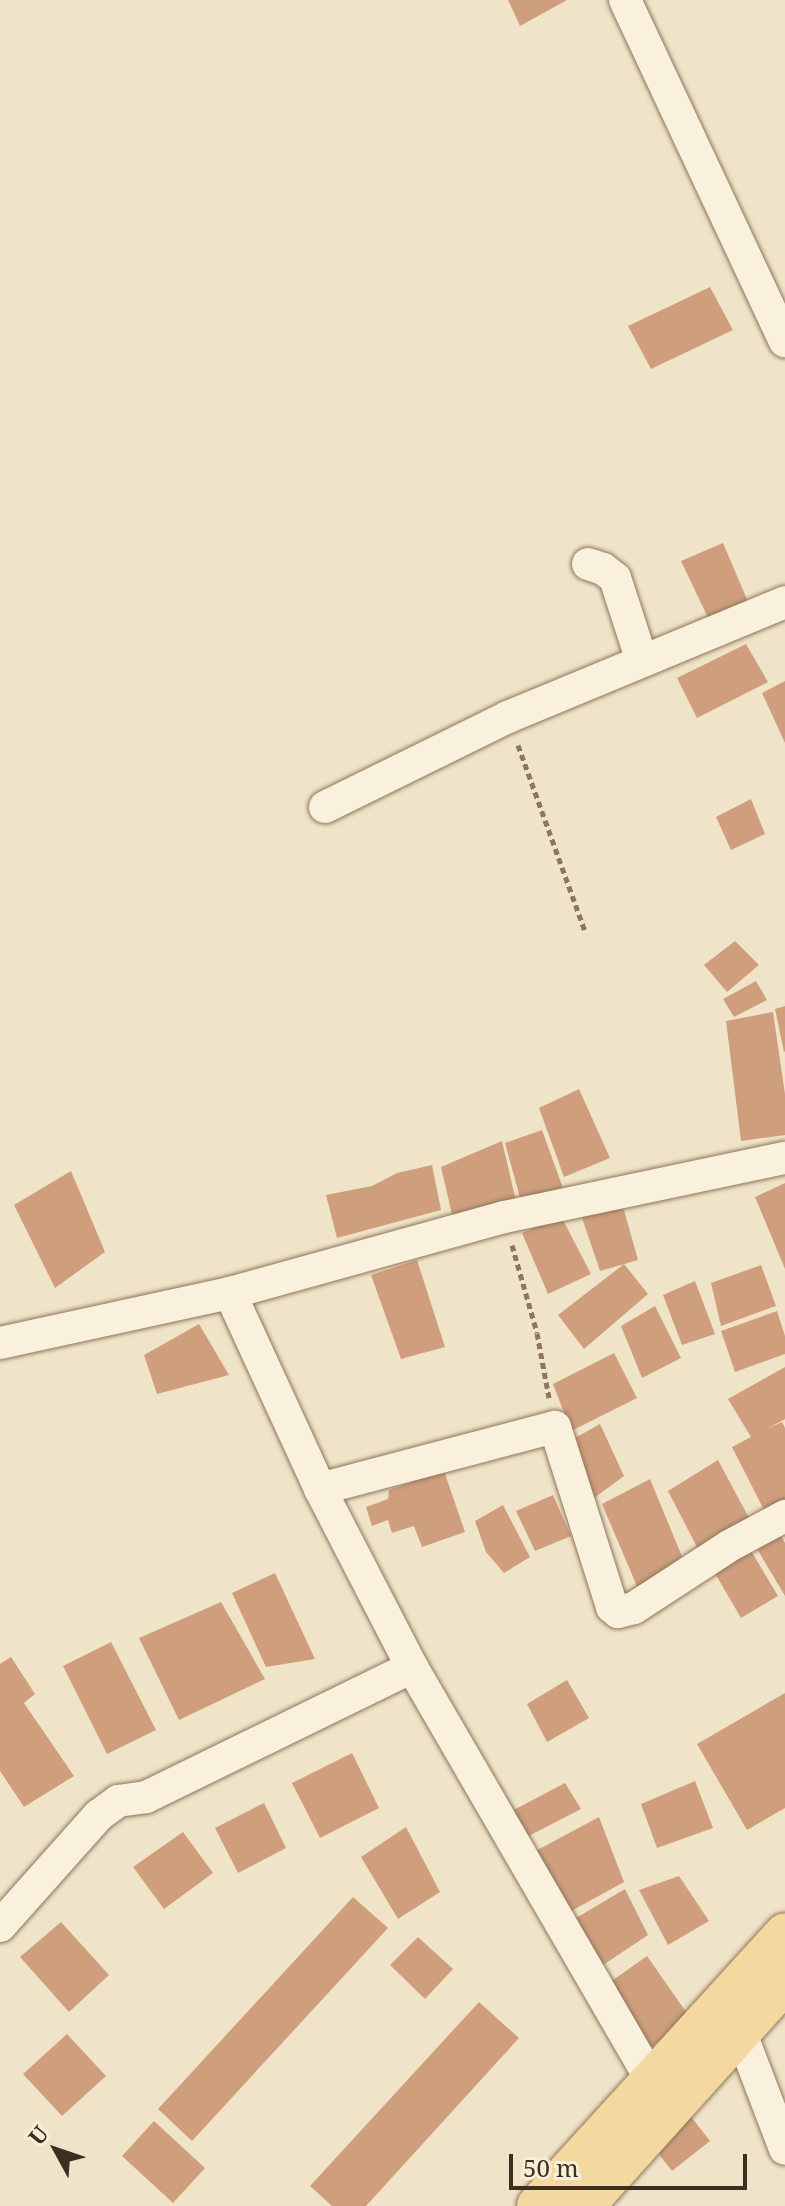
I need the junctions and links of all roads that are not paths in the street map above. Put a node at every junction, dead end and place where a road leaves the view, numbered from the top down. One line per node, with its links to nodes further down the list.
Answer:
1 (625, 0): 2 (street)
2 (785, 341)
3 (588, 564): 5 (street)
4 (785, 602): 5 (street)
5 (642, 661): 6 (street)
6 (325, 807)
7 (785, 1158): 8 (street)
8 (230, 1293): 9 (street); 10 (street)
9 (0, 1343)
10 (320, 1489): 11 (street); 12 (street)
11 (785, 1516)
12 (412, 1667): 13 (street); 17 (street)
13 (0, 1926)
14 (785, 1935): 17 (main road)
15 (785, 1982): 16 (main road)
16 (740, 2031): 18 (street); 20 (main road)
17 (652, 2081): 19 (main road)
18 (785, 2149)
19 (538, 2206)
20 (583, 2206)

